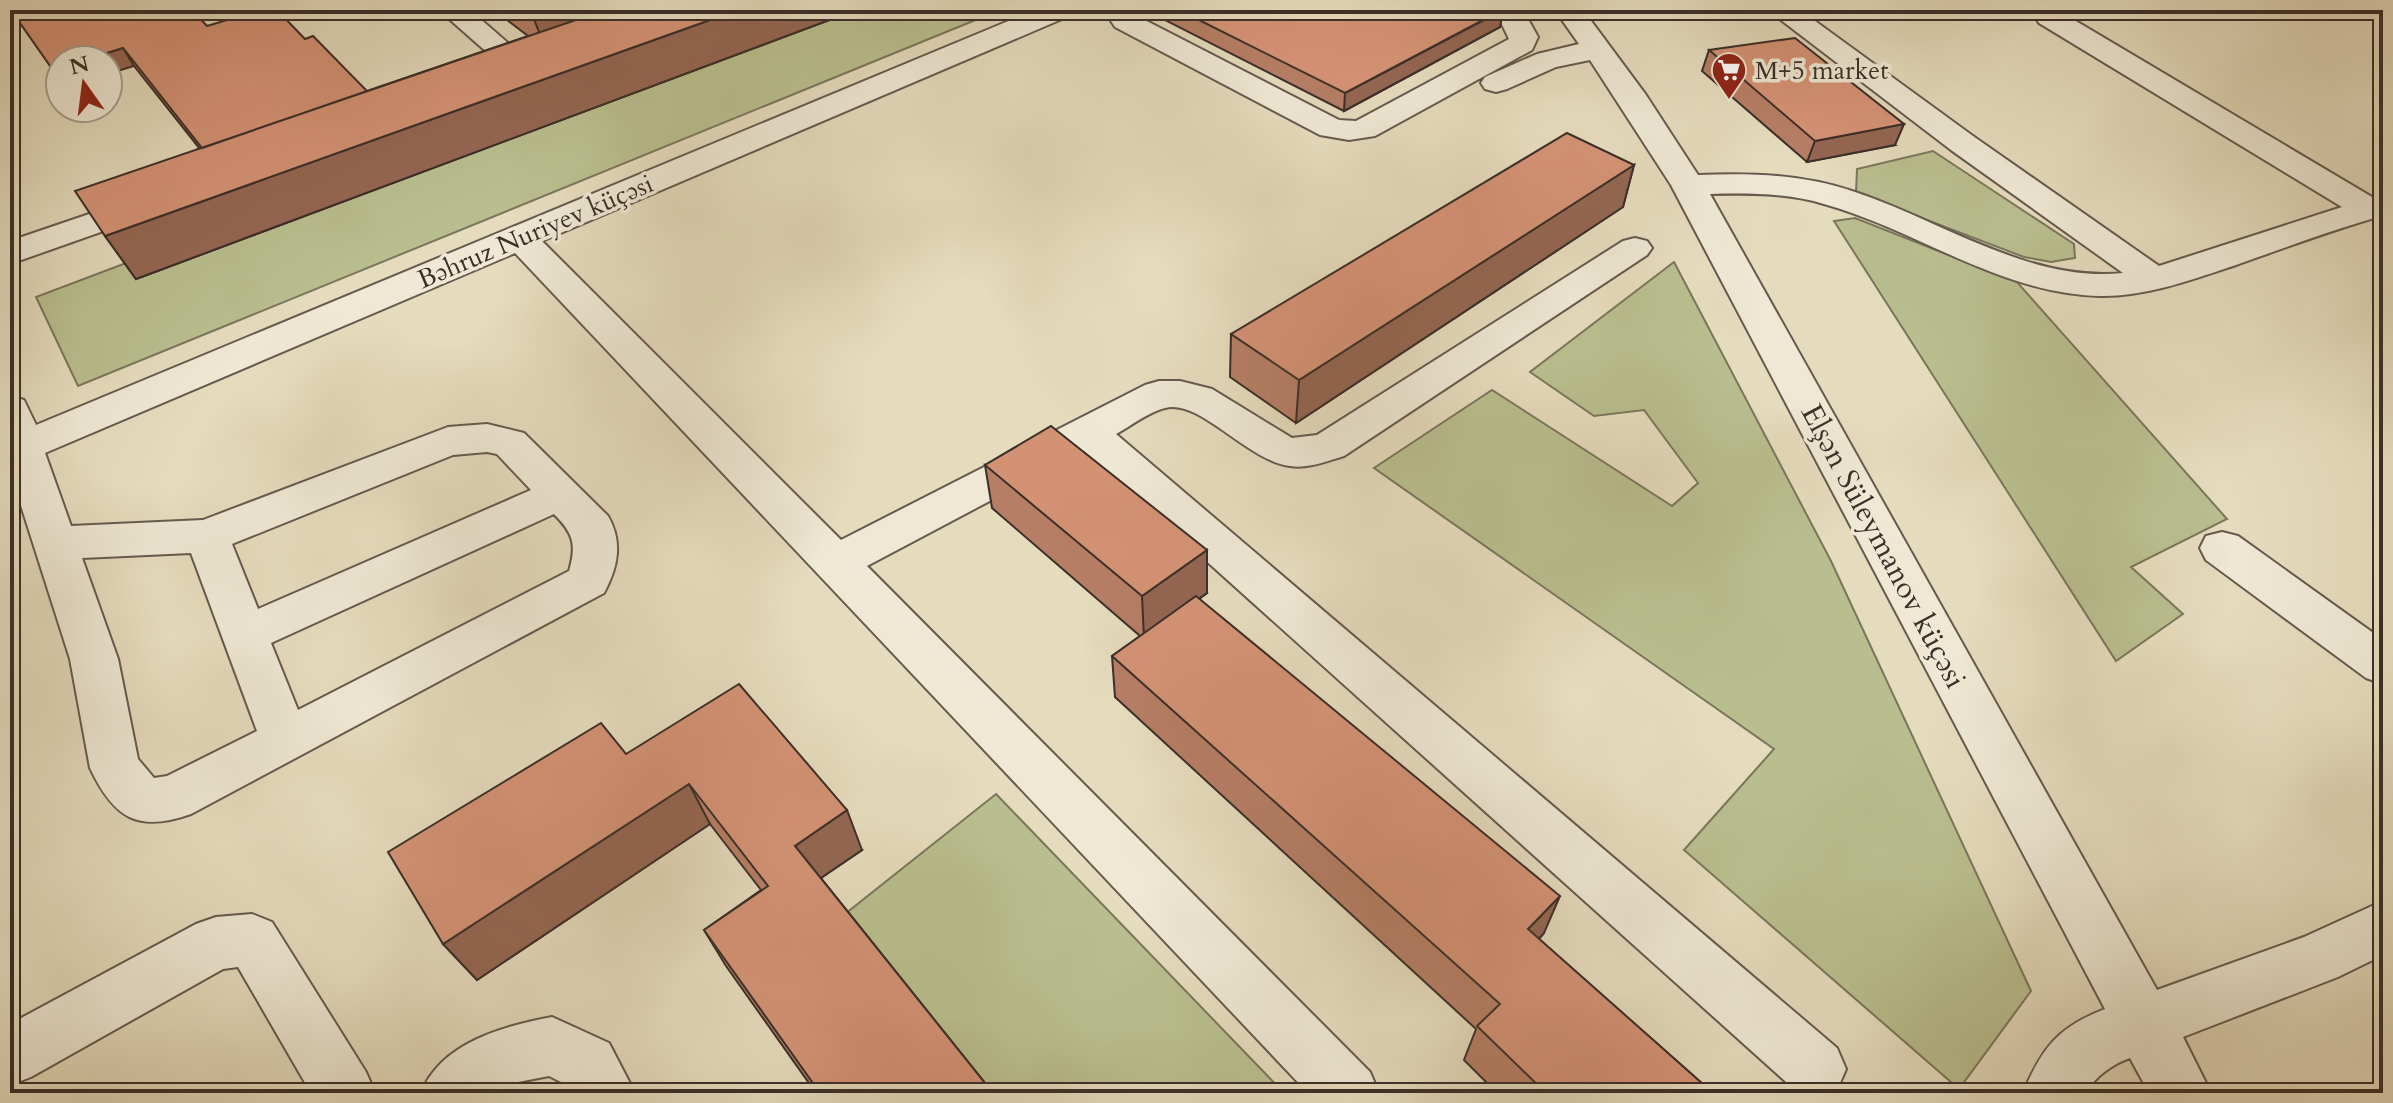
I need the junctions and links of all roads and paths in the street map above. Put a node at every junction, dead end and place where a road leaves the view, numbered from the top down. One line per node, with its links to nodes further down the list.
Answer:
1 (453, 10): 10 (street)
2 (1059, 10): 15 (street, Bəhruz Nuriyev küçəsi)
3 (1509, 10): 9 (street)
4 (1569, 10): 8 (street, Elşən Süleymanov küçəsi)
5 (1782, 10): 18 (street)
6 (2049, 17): 14 (street)
7 (1125, 21): 9 (street)
8 (1599, 49): 9 (street); 12 (street, Elşən Süleymanov küçəsi)
9 (1519, 59): 11 (street)
10 (525, 71)
11 (1401, 127)
12 (1688, 185): 18 (street); 30 (street, Elşən Süleymanov küçəsi)
13 (172, 196): 17 (street)
14 (2376, 207): 18 (street)
15 (519, 237): 20 (street, Bəhruz Nuriyev küçəsi); 25 (street)
16 (1635, 248): 19 (street)
17 (10, 253)
18 (2152, 277)
19 (1088, 432): 25 (street); 32 (street)
20 (14, 436): 23 (street)
21 (560, 494): 22 (street); 26 (street); 28 (street)
22 (207, 536): 23 (street); 26 (street)
23 (55, 543): 28 (street)
24 (2222, 548): 27 (street)
25 (835, 563): 36 (street)
26 (244, 635): 28 (street)
27 (2383, 665)
28 (285, 741)
29 (2383, 927): 30 (street)
30 (2142, 1023): 37 (street); 38 (street, Elşən Süleymanov küçəsi)
31 (10, 1056): 33 (street)
32 (1816, 1069)
33 (345, 1093)
34 (451, 1093): 35 (street)
35 (605, 1093)
36 (1349, 1093)
37 (2053, 1093)
38 (2181, 1093)

